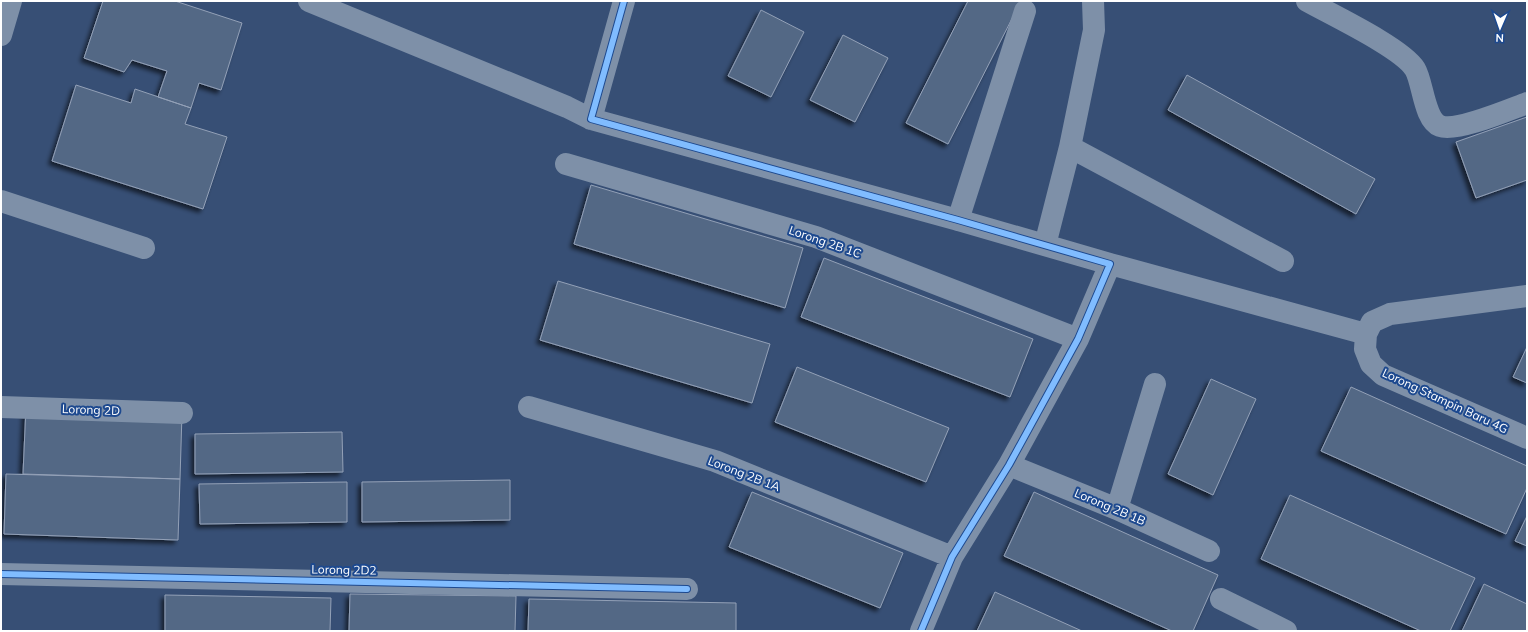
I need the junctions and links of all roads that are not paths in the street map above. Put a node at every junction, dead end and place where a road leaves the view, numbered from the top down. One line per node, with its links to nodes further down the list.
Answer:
1 (11, 1): 7 (street)
2 (309, 1): 9 (street)
3 (624, 1): 9 (street)
4 (1093, 1): 10 (street)
5 (1307, 1): 8 (street)
6 (1025, 11): 13 (street)
7 (1, 35)
8 (1527, 103)
9 (591, 119): 13 (street)
10 (1070, 147): 14 (street); 16 (street)
11 (566, 164): 20 (street, Lorong 2B 1C)
12 (1, 201): 15 (street)
13 (958, 220): 14 (street)
14 (1045, 245): 17 (street)
15 (144, 248)
16 (1283, 261)
17 (1110, 264): 19 (street); 20 (street)
18 (1527, 296): 19 (street)
19 (1366, 334): 25 (street, Lorong Stampin Baru 4G)
20 (1078, 339): 26 (street)
21 (1155, 384): 27 (street)
22 (1, 407): 24 (street, Lorong 2D)
23 (529, 407): 29 (street, Lorong 2B 1A)
24 (182, 413)
25 (1527, 438)
26 (1009, 465): 27 (street, Lorong 2B 1B); 29 (street)
27 (1117, 509): 28 (street, Lorong 2B 1B)
28 (1209, 552)
29 (952, 557): 33 (street)
30 (1, 574): 31 (street, Lorong 2D2)
31 (687, 589)
32 (1221, 599): 34 (street)
33 (921, 631)
34 (1286, 631)

